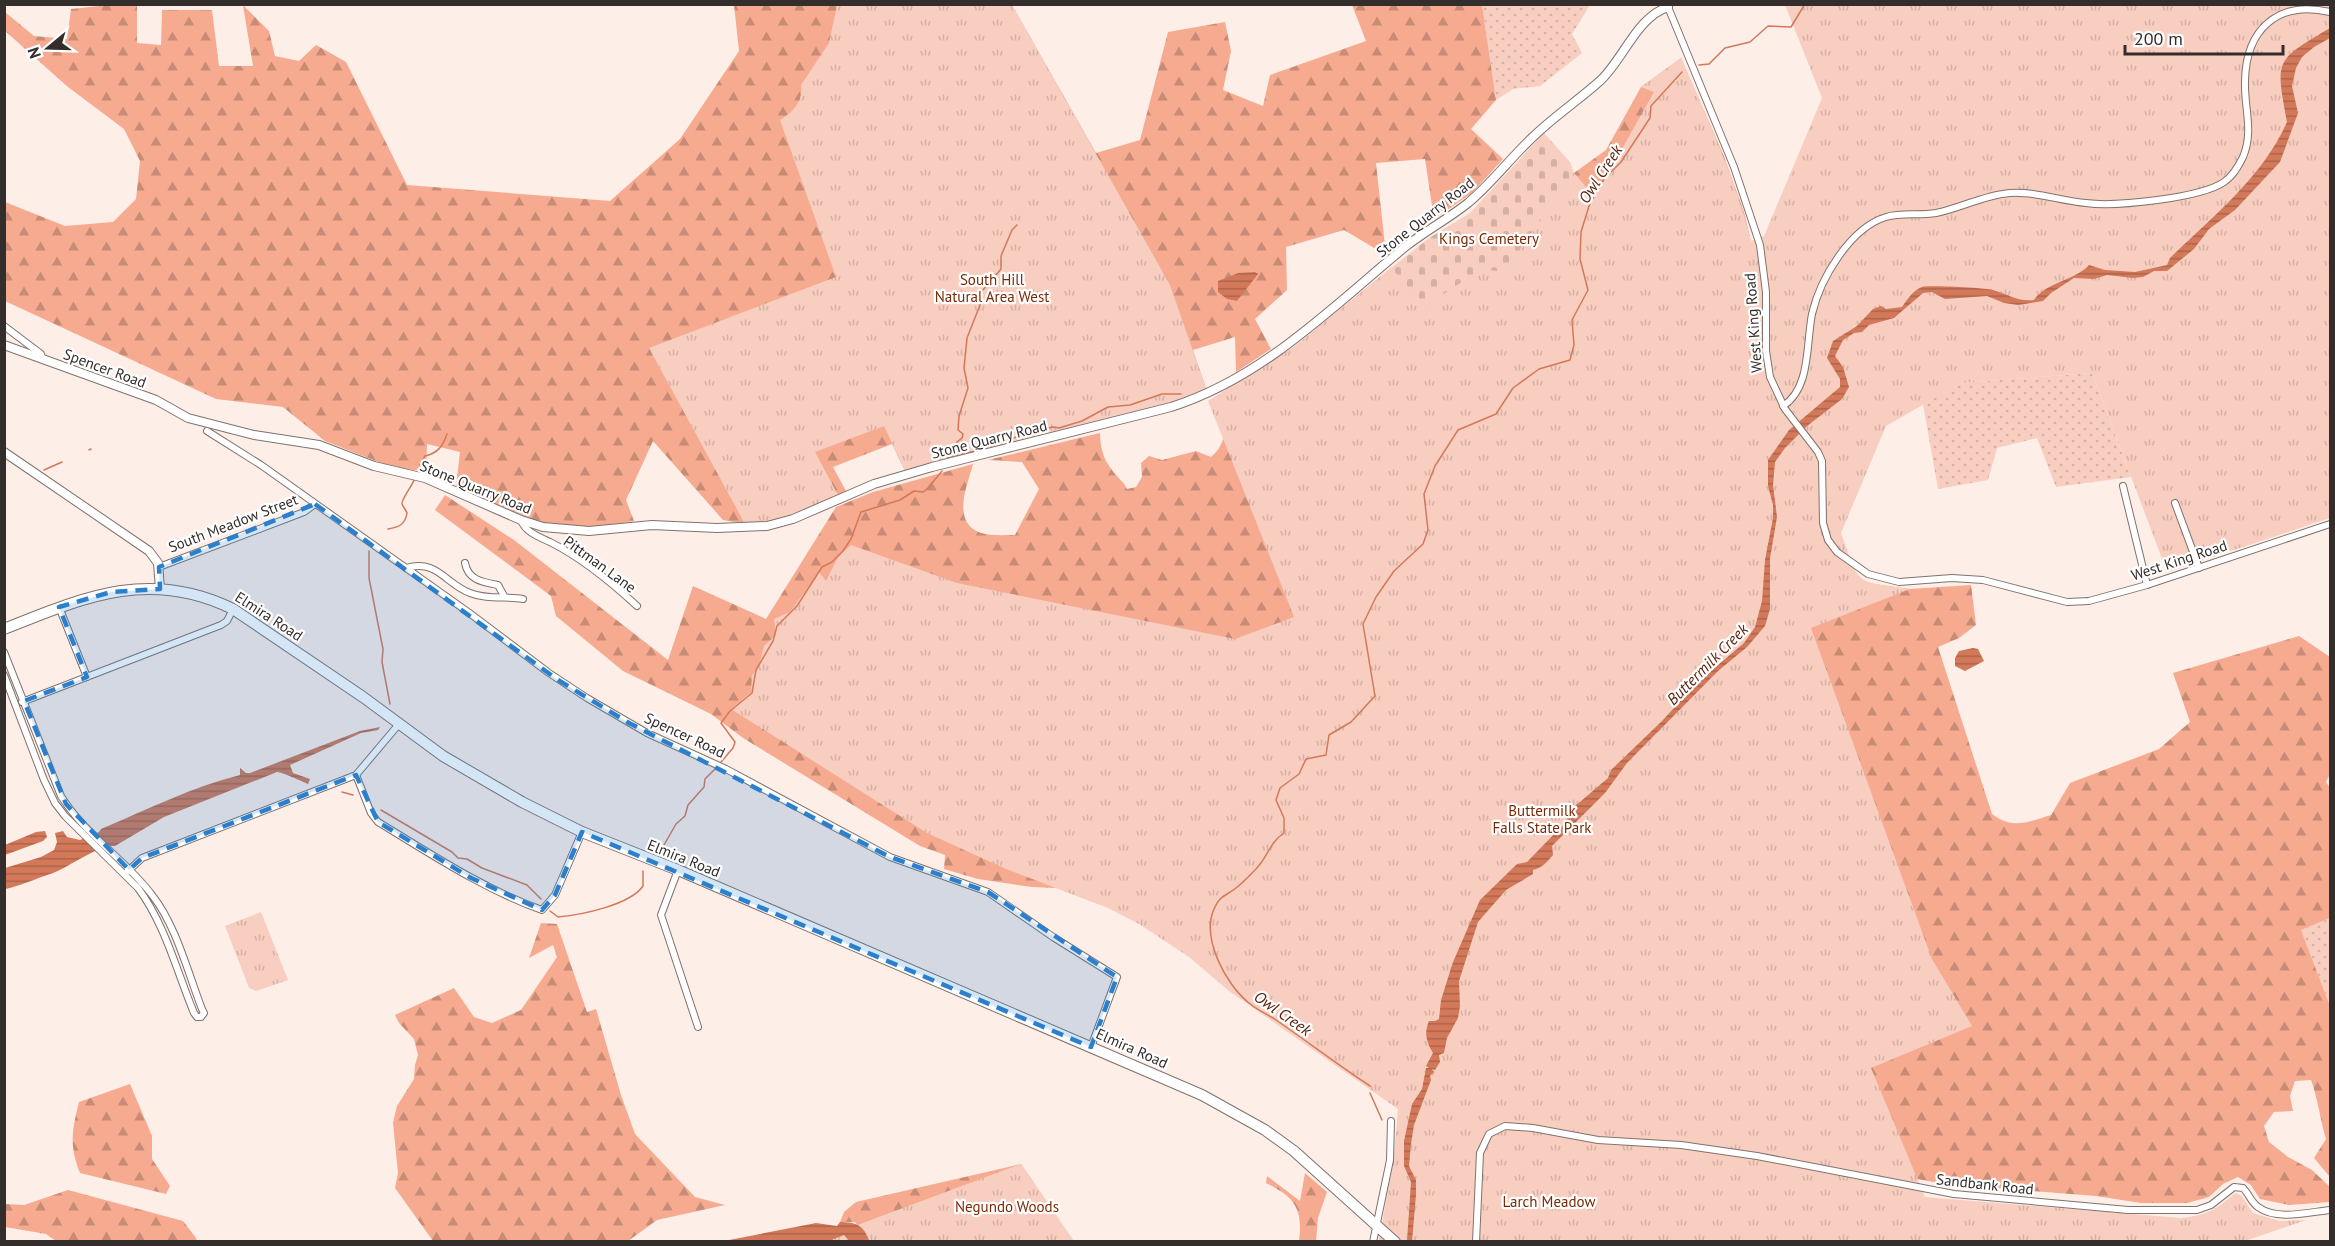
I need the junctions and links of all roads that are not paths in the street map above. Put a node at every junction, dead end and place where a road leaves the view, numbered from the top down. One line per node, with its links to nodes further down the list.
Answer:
1 (1668, 6): 6 (street, West King Road); 13 (street, Stone Quarry Road)
2 (2331, 12): 6 (street)
3 (4, 326): 5 (street)
4 (4, 345): 5 (street, Spencer Road)
5 (42, 359): 7 (street, Spencer Road)
6 (1783, 406): 19 (street, West King Road)
7 (196, 420): 13 (street, Stone Quarry Road)
8 (207, 431): 12 (street, Spencer Road)
9 (4, 452): 16 (street)
10 (2123, 486): 19 (street)
11 (2175, 503): 18 (street)
12 (315, 504): 16 (street, South Meadow Street); 17 (street, Spencer Road)
13 (521, 520): 23 (street, Pittman Lane)
14 (2331, 524): 18 (street, West King Road)
15 (465, 563): 21 (street)
16 (159, 567): 20 (street)
17 (406, 568): 21 (street); 40 (street, Spencer Road)
18 (2199, 568): 19 (street, West King Road)
19 (2146, 585)
20 (160, 589): 24 (highway); 25 (highway, Elmira Road)
21 (504, 597): 22 (street)
22 (523, 598)
23 (637, 606)
24 (59, 607): 26 (highway); 29 (street)
25 (233, 609): 29 (street); 33 (highway, Elmira Road)
26 (4, 629)
27 (4, 652): 31 (street)
28 (4, 675): 30 (street)
29 (87, 677): 31 (street)
30 (6, 685): 32 (street)
31 (24, 701): 32 (street); 35 (street)
32 (16, 704): 35 (street)
33 (399, 724): 34 (street); 36 (highway, Elmira Road)
34 (356, 775): 36 (street); 38 (street)
35 (86, 832): 38 (street)
36 (582, 832): 37 (highway, Elmira Road)
37 (678, 870): 39 (street); 40 (highway, Elmira Road)
38 (127, 872): 38 (street)
39 (698, 1027)
40 (1091, 1047): 43 (highway, Elmira Road)
41 (1391, 1121): 43 (street)
42 (2331, 1210): 46 (street, Sandbank Road)
43 (1376, 1223): 44 (street); 45 (highway, Elmira Road)
44 (1373, 1242)
45 (1395, 1242)
46 (1476, 1242)

